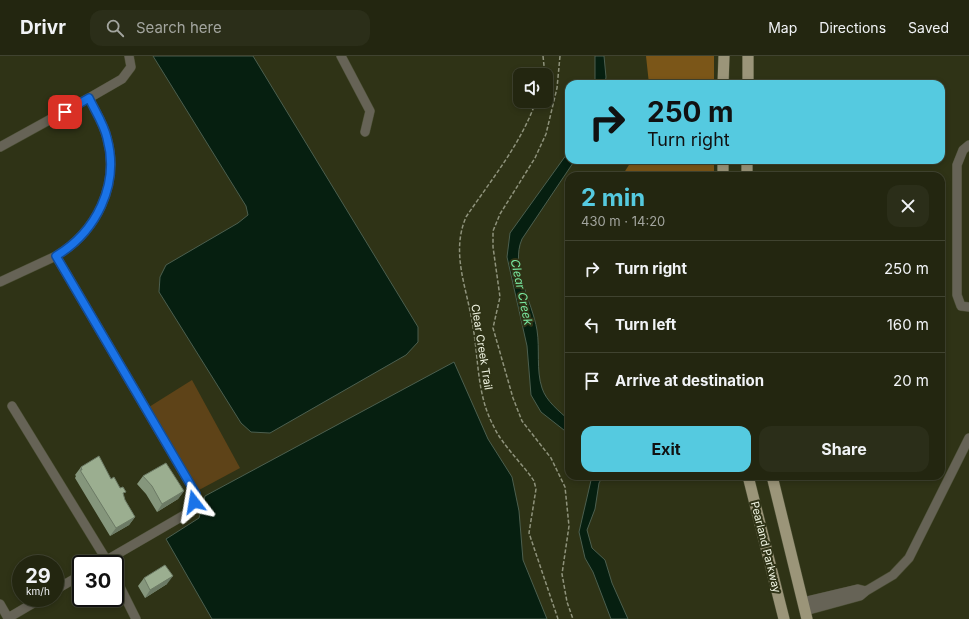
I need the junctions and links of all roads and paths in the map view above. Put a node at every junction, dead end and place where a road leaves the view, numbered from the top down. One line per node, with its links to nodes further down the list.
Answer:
1 (129, 56): 10 (street)
2 (340, 56): 12 (street)
3 (543, 56): 7 (path)
4 (560, 56): 32 (path)
5 (724, 56): 8 (main road)
6 (748, 56): 9 (main road)
7 (544, 68)
8 (723, 80)
9 (748, 80)
10 (89, 98): 14 (street); 15 (street)
11 (534, 108): 31 (path, Clear Creek Trail)
12 (364, 132)
13 (969, 145): 17 (street)
14 (0, 147)
15 (56, 256): 16 (street); 24 (street)
16 (0, 282)
17 (965, 306)
18 (12, 406): 23 (street)
19 (969, 438): 20 (street)
20 (966, 451): 28 (street)
21 (749, 480): 33 (main road, Pearland Parkway)
22 (773, 480): 28 (main road, Pearland Parkway)
23 (100, 555)
24 (118, 555)
25 (124, 595): 30 (street)
26 (0, 604): 29 (street)
27 (27, 607): 29 (street)
28 (805, 611)
29 (9, 618)
30 (136, 619)
31 (558, 619)
32 (574, 619)
33 (784, 619)

